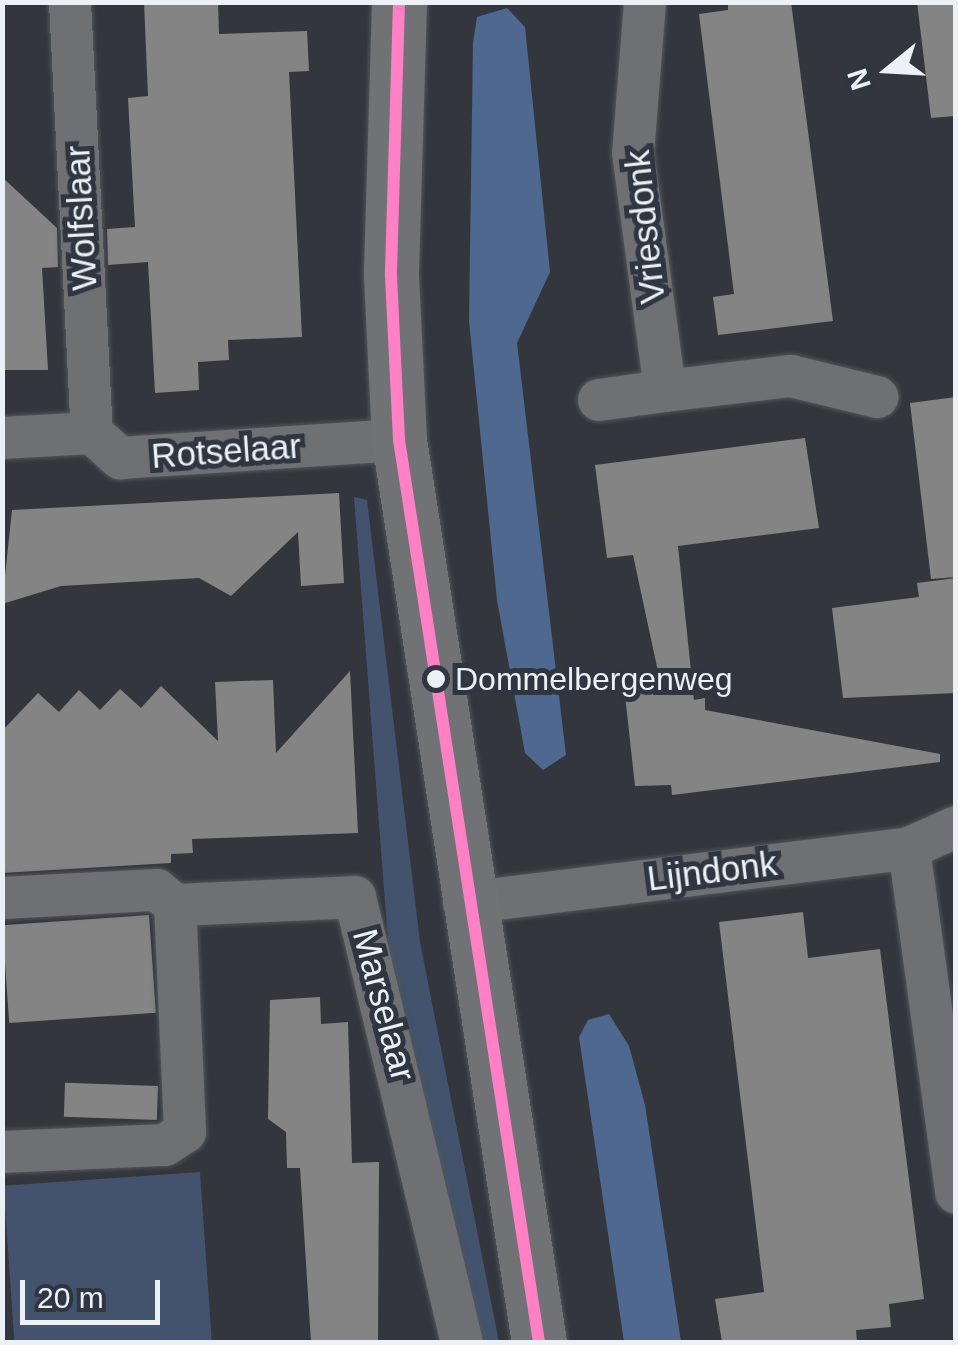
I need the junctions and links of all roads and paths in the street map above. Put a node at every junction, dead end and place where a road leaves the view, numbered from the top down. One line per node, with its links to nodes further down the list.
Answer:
1 (70, 2): 7 (street, Wolfslaar)
2 (399, 2): 9 (street)
3 (645, 2): 4 (street, Vriesdonk)
4 (666, 390): 5 (street); 6 (street)
5 (877, 397)
6 (599, 400)
7 (92, 433): 8 (street); 9 (street, Rotselaar)
8 (2, 438)
9 (399, 440): 14 (street)
10 (956, 827): 11 (street, Lijndonk)
11 (909, 848): 14 (street, Lijndonk); 16 (street)
12 (2, 898): 13 (street, Marselaar)
13 (166, 898): 15 (street); 17 (street, Marselaar)
14 (464, 903): 18 (street)
15 (2, 1152)
16 (956, 1193)
17 (462, 1342)
18 (539, 1342)

